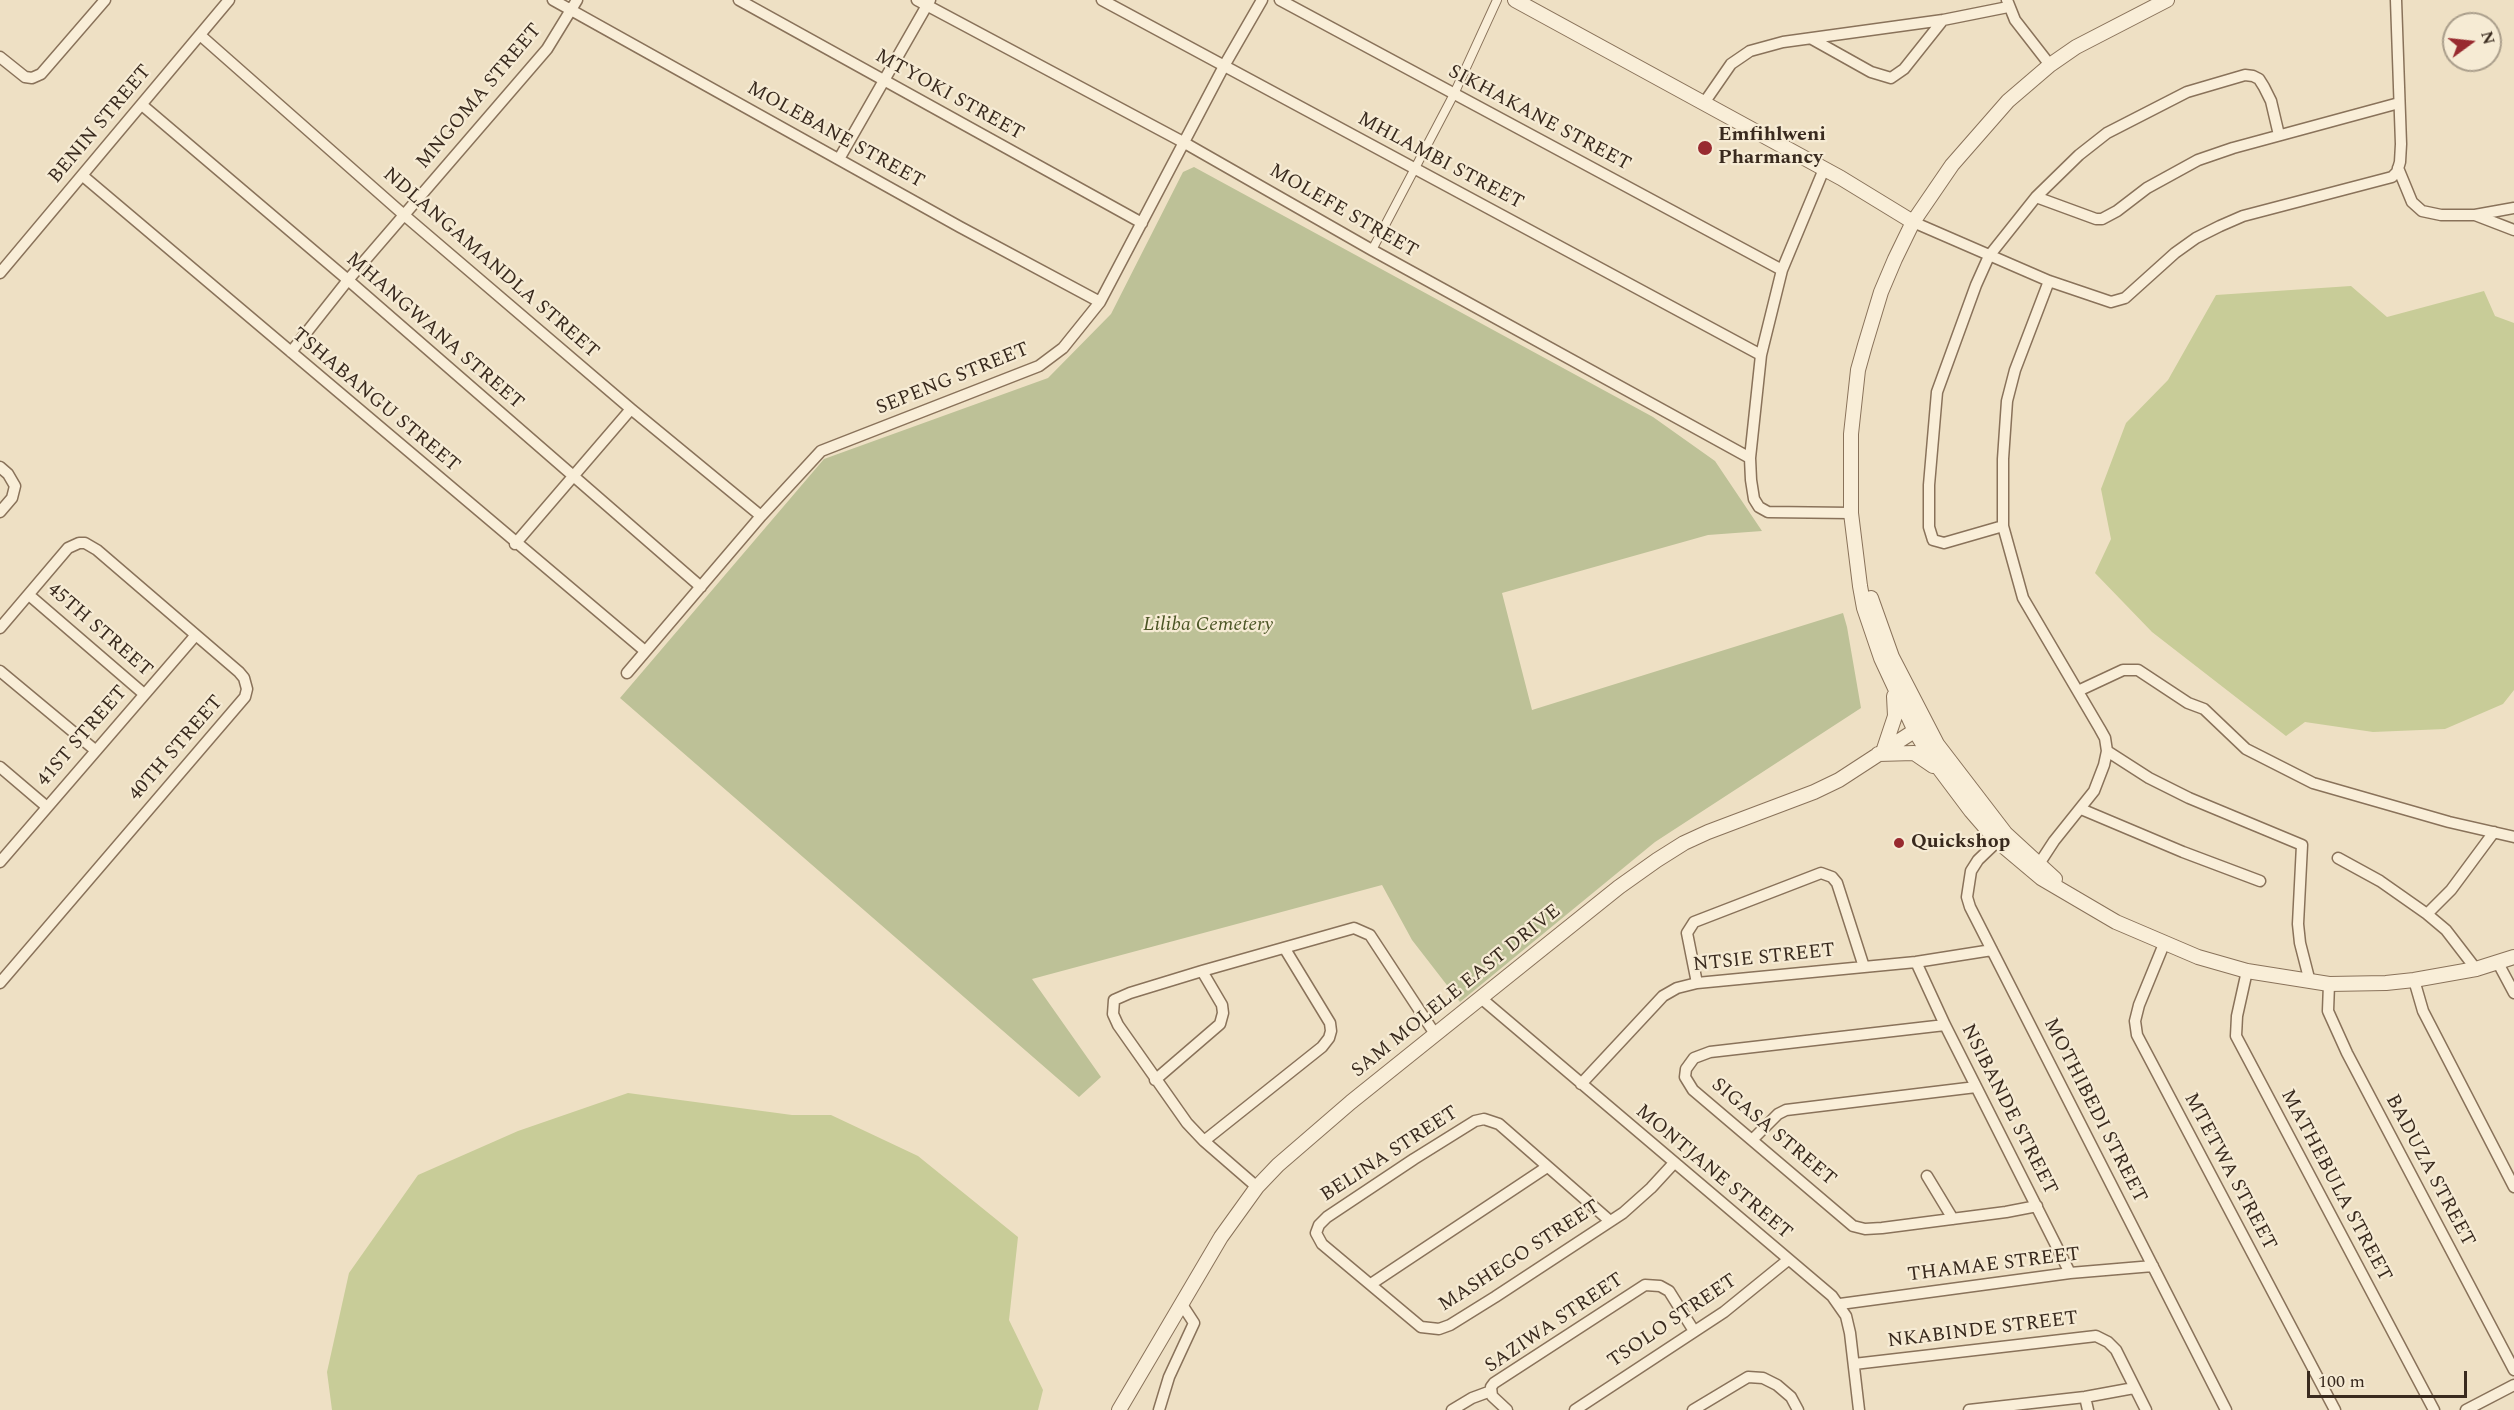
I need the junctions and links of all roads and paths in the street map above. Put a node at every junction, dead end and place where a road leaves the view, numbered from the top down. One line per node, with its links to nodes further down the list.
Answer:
1 (105, 0): 19 (street)
2 (229, 0): 17 (street, BENIN STREET)
3 (553, 0): 15 (street, MOLEBANE STREET)
4 (577, 0): 15 (street, MNGOMA STREET)
5 (739, 0): 22 (street, MTYOKI STREET)
6 (1102, 0): 21 (street, MHLAMBI STREET)
7 (1262, 0): 21 (street, SEPENG STREET)
8 (1280, 0): 23 (street, SIKHAKANE STREET)
9 (1497, 0): 23 (street)
10 (1516, 0): 24 (street)
11 (2168, 0): 20 (street)
12 (2396, 0): 25 (street)
13 (925, 2): 22 (street); 28 (street, MOLEFE STREET)
14 (2008, 3): 16 (street); 20 (street)
15 (571, 11): 29 (street, MOLEBANE STREET); 36 (street, MNGOMA STREET)
16 (1943, 20): 18 (street); 18 (street)
17 (200, 35): 26 (street, BENIN STREET); 36 (street, NDLANGAMANDLA STREET)
18 (1812, 39): 24 (street)
19 (0, 57)
20 (2050, 65): 38 (street)
21 (1224, 66): 28 (street, SEPENG STREET); 30 (street, MHLAMBI STREET)
22 (883, 81): 29 (street); 39 (street, MTYOKI STREET)
23 (1454, 94): 30 (street); 43 (street, SIKHAKANE STREET)
24 (1704, 103): 32 (street)
25 (2399, 103): 27 (street); 31 (street)
26 (142, 105): 33 (street, BENIN STREET); 45 (street, MHANGWANA STREET)
27 (2279, 135): 34 (street); 34 (street)
28 (1183, 142): 39 (street, SEPENG STREET); 41 (street, MOLEFE STREET)
29 (839, 159): 47 (street, MOLEBANE STREET)
30 (1416, 168): 41 (street); 49 (street, MHLAMBI STREET)
31 (2398, 168): 37 (street); 46 (street)
32 (1824, 169): 38 (street); 43 (street)
33 (83, 176): 44 (street, BENIN STREET); 48 (street, TSHABANGU STREET)
34 (2036, 197): 42 (street)
35 (2514, 208): 37 (street)
36 (404, 215): 45 (street, MNGOMA STREET); 50 (street, NDLANGAMANDLA STREET)
37 (2475, 215): 40 (street)
38 (1913, 222): 42 (street); 55 (street)
39 (1142, 223): 47 (street, SEPENG STREET)
40 (2514, 230)
41 (1372, 250): 51 (street, MOLEFE STREET)
42 (1989, 256): 46 (street); 57 (street)
43 (1782, 270): 49 (street)
44 (0, 273)
45 (348, 280): 48 (street, MNGOMA STREET); 53 (street, MHANGWANA STREET)
46 (2049, 281): 57 (street)
47 (1100, 302): 56 (street, SEPENG STREET)
48 (291, 352): 58 (street, TSHABANGU STREET)
49 (1761, 355): 51 (street)
50 (631, 409): 53 (street); 56 (street, NDLANGAMANDLA STREET)
51 (1750, 458): 55 (street)
52 (0, 467): 54 (street)
53 (573, 476): 58 (street); 60 (street, MHANGWANA STREET)
54 (0, 512)
55 (1851, 513): 59 (street)
56 (761, 516): 60 (street, SEPENG STREET)
57 (2002, 525): 68 (street)
58 (515, 543): 64 (street, TSHABANGU STREET)
59 (1860, 572): 67 (street); 70 (street)
60 (701, 587): 64 (street, SEPENG STREET)
61 (29, 595): 62 (street, 40TH STREET); 63 (street, 40TH STREET); 69 (street, 45TH STREET)
62 (0, 628)
63 (195, 636): 69 (street, 41ST STREET); 99 (street, 40TH STREET)
64 (645, 651): 66 (street, SEPENG STREET)
65 (0, 671): 71 (street)
66 (627, 673)
67 (1893, 687): 70 (street); 73 (street)
68 (2078, 691): 72 (street); 78 (street)
69 (144, 694): 71 (street, 41ST STREET)
70 (1920, 728): 73 (street, SAM MOLELE EAST DRIVE); 75 (street); 79 (street)
71 (95, 750): 76 (street, 41ST STREET)
72 (2107, 751): 77 (street); 98 (street)
73 (1880, 752): 75 (street); 103 (street, SAM MOLELE EAST DRIVE)
74 (0, 767): 76 (street)
75 (1942, 773): 79 (street)
76 (47, 807): 82 (street, 41ST STREET)
77 (2081, 809): 83 (street); 84 (street)
78 (2494, 832): 80 (street); 86 (street)
79 (2002, 837): 83 (street); 85 (street); 89 (street, MOTHIBEDI STREET)
80 (2514, 837)
81 (2338, 858): 86 (street)
82 (0, 862)
83 (2039, 864): 85 (street)
84 (2260, 881)
85 (2076, 898): 87 (street)
86 (2427, 914): 94 (street)
87 (2164, 944): 96 (street); 145 (street, MTETWA STREET)
88 (1285, 949): 95 (street); 105 (street); 110 (street)
89 (1992, 950): 91 (street, NTSIE STREET); 121 (street, MOTHIBEDI STREET)
90 (2514, 957): 92 (street)
91 (1916, 962): 93 (street, NTSIE STREET); 104 (street, NSIBANDE STREET)
92 (2498, 963): 94 (street); 102 (street)
93 (1864, 967): 100 (street, NTSIE STREET); 100 (street)
94 (2476, 969): 97 (street)
95 (1202, 971): 106 (street); 106 (street)
96 (2247, 971): 98 (street); 146 (street, MATHEBULA STREET)
97 (2414, 980): 101 (street); 115 (street)
98 (2310, 982): 101 (street)
99 (0, 983)
100 (1697, 983): 107 (street, NTSIE STREET)
101 (2329, 984): 128 (street, BADUZA STREET)
102 (2514, 993)
103 (1482, 999): 105 (street, SAM MOLELE EAST DRIVE); 107 (street, MONTJANE STREET)
104 (1945, 1025): 108 (street, NSIBANDE STREET); 109 (street, SIGASA STREET)
105 (1435, 1034): 114 (street, SAM MOLELE EAST DRIVE)
106 (1155, 1080): 110 (street)
107 (1581, 1084): 111 (street, MONTJANE STREET)
108 (1976, 1087): 109 (street); 116 (street, NSIBANDE STREET)
109 (1754, 1139): 117 (street, SIGASA STREET)
110 (1204, 1141): 114 (street)
111 (1674, 1163): 118 (street, MASHEGO STREET); 120 (street, MONTJANE STREET)
112 (1547, 1167): 118 (street, BELINA STREET); 119 (street, BELINA STREET); 123 (street)
113 (1927, 1176): 117 (street)
114 (1257, 1187): 124 (street, SAM MOLELE EAST DRIVE)
115 (2514, 1187)
116 (2037, 1206): 117 (street, SIGASA STREET); 122 (street, NSIBANDE STREET)
117 (1953, 1219)
118 (1610, 1221): 123 (street, MASHEGO STREET)
119 (1322, 1244): 123 (street, MASHEGO STREET)
120 (1788, 1260): 125 (street, MONTJANE STREET); 126 (street, TSOLO STREET)
121 (2153, 1266): 122 (street, THAMAE STREET); 144 (street, MOTHIBEDI STREET)
122 (2070, 1273): 125 (street, THAMAE STREET)
123 (1371, 1284)
124 (1181, 1303): 133 (street, SAM MOLELE EAST DRIVE); 134 (street)
125 (1840, 1304): 127 (street)
126 (1694, 1331): 131 (street, SAZIWA STREET); 137 (street, TSOLO STREET)
127 (1854, 1364): 130 (street, NKABINDE STREET); 140 (street)
128 (2514, 1370)
129 (2514, 1385): 147 (street)
130 (2134, 1388): 132 (street); 143 (street, NKABINDE STREET)
131 (1492, 1394): 135 (street, SAZIWA STREET); 136 (street)
132 (2085, 1396): 141 (street); 142 (street)
133 (1119, 1410)
134 (1159, 1410)
135 (1452, 1410)
136 (1507, 1410)
137 (1575, 1410)
138 (1693, 1410): 139 (street)
139 (1798, 1410)
140 (1859, 1410)
141 (1969, 1410)
142 (2088, 1410)
143 (2146, 1410)
144 (2226, 1410)
145 (2335, 1410)
146 (2434, 1410)
147 (2466, 1410)

